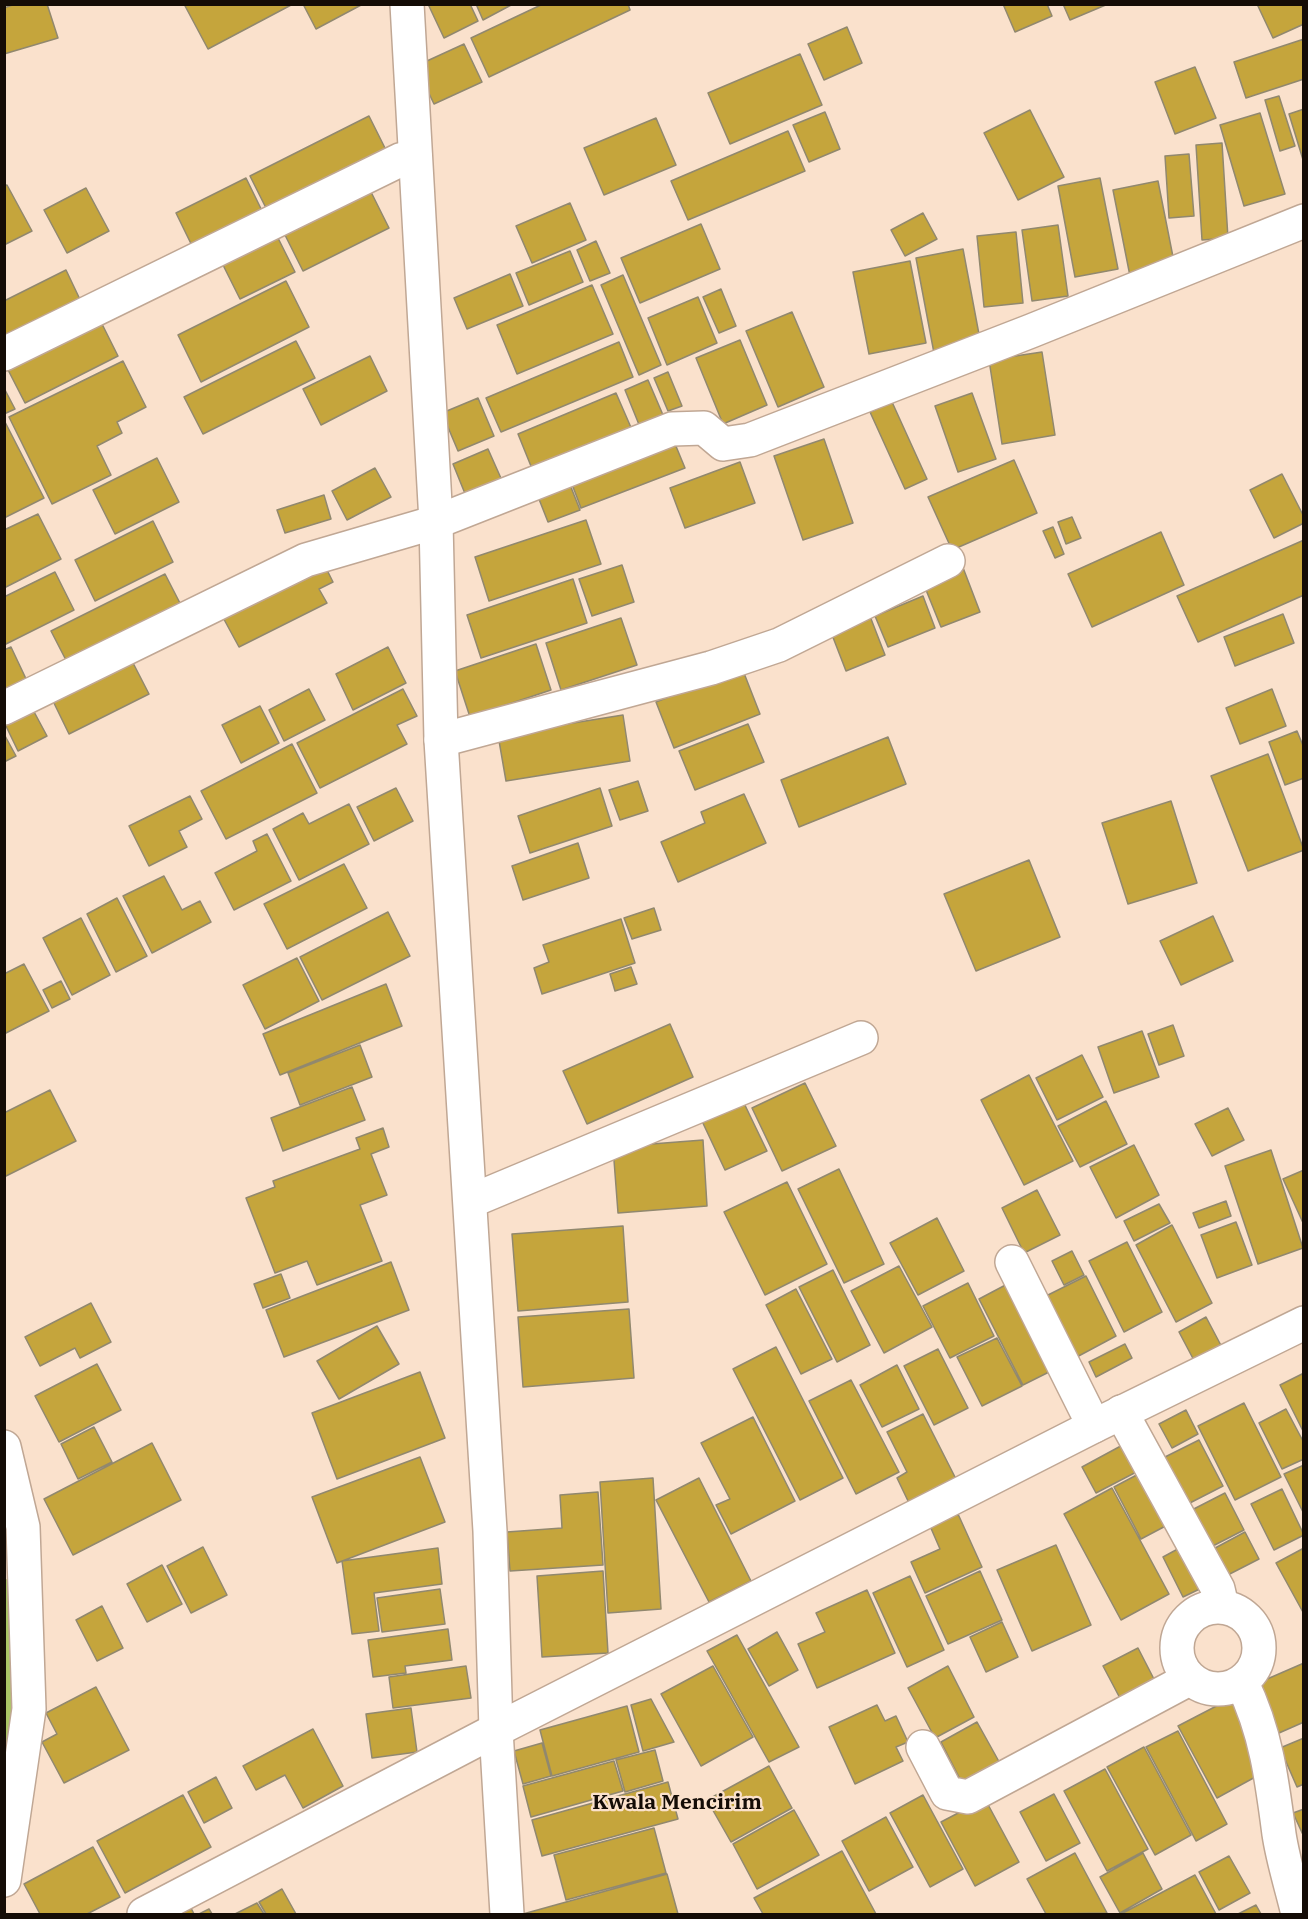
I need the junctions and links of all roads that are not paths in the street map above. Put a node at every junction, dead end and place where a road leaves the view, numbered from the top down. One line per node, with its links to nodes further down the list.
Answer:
1 (407, 4): 2 (street)
2 (415, 156): 4 (street); 5 (street)
3 (1304, 220): 5 (street)
4 (4, 354)
5 (436, 522): 7 (street); 8 (street)
6 (948, 561): 8 (street)
7 (4, 708)
8 (441, 740): 10 (street)
9 (861, 1038): 10 (street)
10 (471, 1201): 18 (street)
11 (1012, 1262): 13 (street)
12 (1304, 1323): 13 (street)
13 (1108, 1419): 15 (street); 18 (street)
14 (4, 1448): 20 (street)
15 (1222, 1606): 16 (street); 17 (street)
16 (1189, 1679): 17 (street); 19 (street)
17 (1242, 1683): 24 (street)
18 (496, 1730): 22 (street); 23 (street)
19 (923, 1748)
20 (14, 1763): 21 (street)
21 (4, 1880)
22 (144, 1914)
23 (507, 1914)
24 (1298, 1914)

